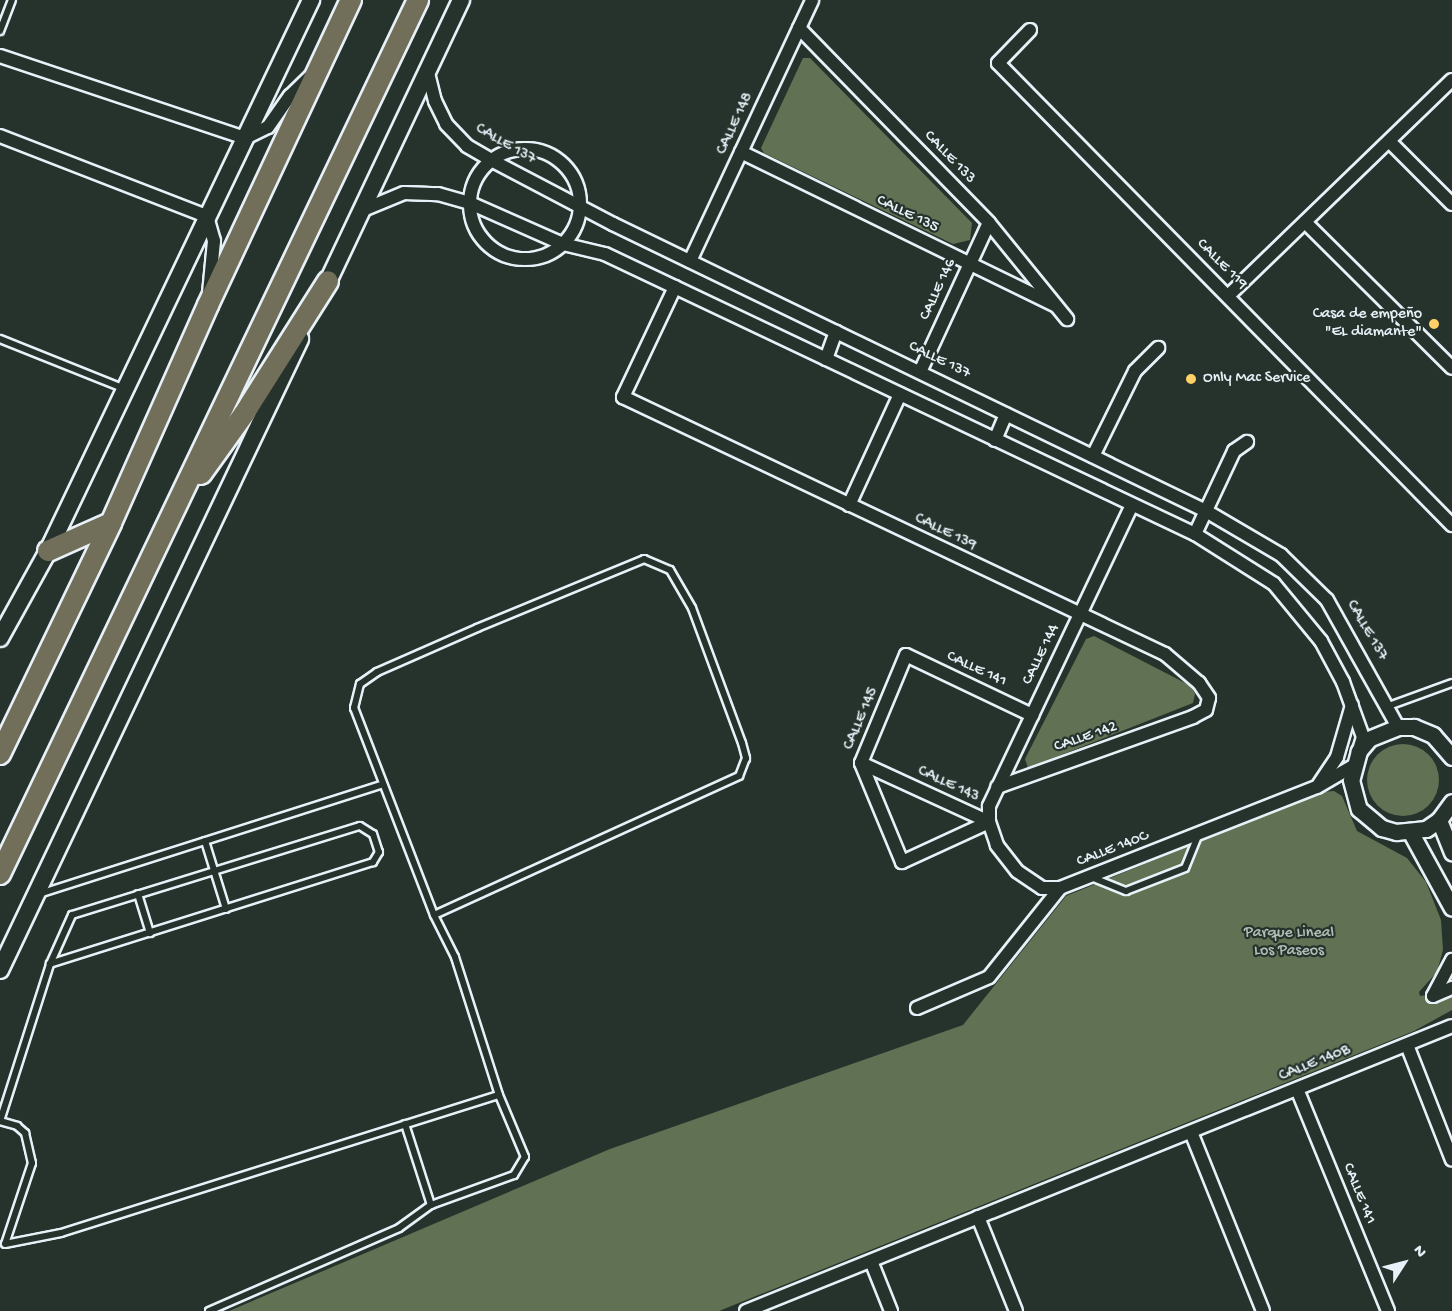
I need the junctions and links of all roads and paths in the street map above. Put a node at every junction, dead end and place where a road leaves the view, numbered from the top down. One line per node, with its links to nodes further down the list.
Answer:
1 (12, 0): 9 (lane)
2 (311, 0): 15 (main road)
3 (351, 0): 11 (highway)
4 (418, 0): 50 (highway)
5 (461, 0): 12 (main road)
6 (812, 0): 7 (street, CALLE 148)
7 (800, 28): 17 (street, CALLE 148); 25 (street, CALLE 133)
8 (1030, 30): 31 (street, CALLE 119)
9 (0, 31)
10 (0, 56): 15 (street)
11 (319, 69): 15 (street); 32 (highway)
12 (428, 73): 18 (street, CALLE 137); 22 (main road)
13 (1452, 80): 16 (street)
14 (0, 136): 23 (street)
15 (245, 138): 23 (main road)
16 (1389, 141): 20 (street); 24 (street)
17 (741, 152): 27 (street, CALLE 148); 28 (street, CALLE 135)
18 (491, 160): 19 (street); 21 (street, CALLE 137); 21 (street)
19 (470, 203): 22 (street); 26 (street); 26 (street)
20 (1452, 204)
21 (581, 206): 26 (street); 27 (street, CALLE 137)
22 (363, 210): 29 (main road)
23 (208, 220): 32 (street); 41 (main road)
24 (1305, 222): 31 (street); 39 (street)
25 (989, 224): 28 (street, CALLE 146); 33 (street, CALLE 133)
26 (563, 244): 30 (street)
27 (690, 261): 35 (street, CALLE 137)
28 (969, 264): 33 (street, CALLE 135); 40 (street, CALLE 146)
29 (328, 281): 50 (highway); 86 (main road)
30 (675, 287): 38 (street); 47 (street, CALLE 139)
31 (1228, 296): 52 (street, CALLE 119)
32 (208, 305): 51 (highway)
33 (1059, 307): 34 (street, CALLE 133)
34 (1067, 319)
35 (836, 332): 38 (street); 40 (street, CALLE 137)
36 (0, 339): 41 (lane)
37 (1158, 348): 46 (street)
38 (826, 359): 42 (street)
39 (1452, 368)
40 (920, 372): 43 (street, CALLE 137)
41 (126, 390): 54 (main road)
42 (900, 394): 44 (street); 47 (street)
43 (1006, 414): 44 (street); 46 (street, CALLE 137)
44 (995, 440): 48 (street)
45 (1247, 442): 49 (street)
46 (1093, 456): 49 (street, CALLE 137)
47 (849, 505): 55 (street, CALLE 139)
48 (1132, 505): 53 (street); 55 (street, CALLE 144)
49 (1206, 510): 53 (street); 60 (street, CALLE 137)
50 (171, 515): 82 (highway)
51 (111, 523): 54 (highway); 67 (highway)
52 (1452, 525)
53 (1195, 534): 59 (street)
54 (48, 551): 56 (main road)
55 (1080, 615): 61 (street, CALLE 144); 62 (street, CALLE 139)
56 (0, 638)
57 (906, 655): 61 (street, CALLE 141); 69 (street, CALLE 145)
58 (1452, 683): 60 (lane)
59 (1352, 705): 66 (street); 73 (street)
60 (1385, 707): 63 (street, CALLE 137)
61 (1032, 715): 72 (street, CALLE 144)
62 (1186, 720): 72 (street, CALLE 142)
63 (1398, 727): 64 (street); 66 (street)
64 (1433, 735): 65 (street); 68 (street)
65 (1452, 735)
66 (1359, 751): 70 (street)
67 (0, 754)
68 (1452, 757)
69 (861, 763): 76 (street, CALLE 143); 76 (street, CALLE 145)
70 (1353, 766): 73 (street, CALLE 140C); 77 (street)
71 (383, 784): 79 (lane); 89 (lane); 89 (lane)
72 (997, 787): 76 (street, CALLE 144)
73 (1317, 787): 78 (street, CALLE 140C)
74 (1452, 802): 75 (street)
75 (1439, 820): 77 (street); 80 (street)
76 (989, 822): 84 (street, CALLE 143)
77 (1411, 833): 87 (street)
78 (1198, 834): 83 (street, CALLE 140C); 83 (lane)
79 (205, 841): 81 (lane); 86 (lane)
80 (1452, 853)
81 (214, 870): 85 (lane); 88 (lane); 88 (lane)
82 (0, 874)
83 (1091, 876): 84 (street, CALLE 140C)
84 (1060, 888): 95 (street, CALLE 140C)
85 (138, 894): 90 (lane); 92 (lane)
86 (33, 896): 93 (main road)
87 (1452, 908)
88 (226, 909): 90 (lane)
89 (434, 915): 99 (lane)
90 (150, 933): 92 (lane)
91 (1452, 960): 94 (street)
92 (50, 964): 105 (lane)
93 (0, 970)
94 (1452, 988)
95 (917, 1008)
96 (1452, 1026): 97 (street, CALLE 140B)
97 (1407, 1045): 98 (street, CALLE 140B); 102 (street)
98 (1297, 1089): 101 (street, CALLE 140B); 113 (street, CALLE 141)
99 (499, 1095): 100 (lane); 103 (lane)
100 (405, 1124): 103 (lane); 105 (lane)
101 (1191, 1132): 104 (street, CALLE 140B); 112 (street)
102 (1452, 1160)
103 (431, 1205): 108 (lane)
104 (978, 1217): 106 (street, CALLE 140B); 111 (street)
105 (2, 1245)
106 (871, 1261): 107 (street, CALLE 140B); 110 (street)
107 (760, 1308): 109 (street, CALLE 140B)
108 (209, 1311)
109 (746, 1311)
110 (891, 1311)
111 (1016, 1311)
112 (1263, 1311)
113 (1388, 1311)

